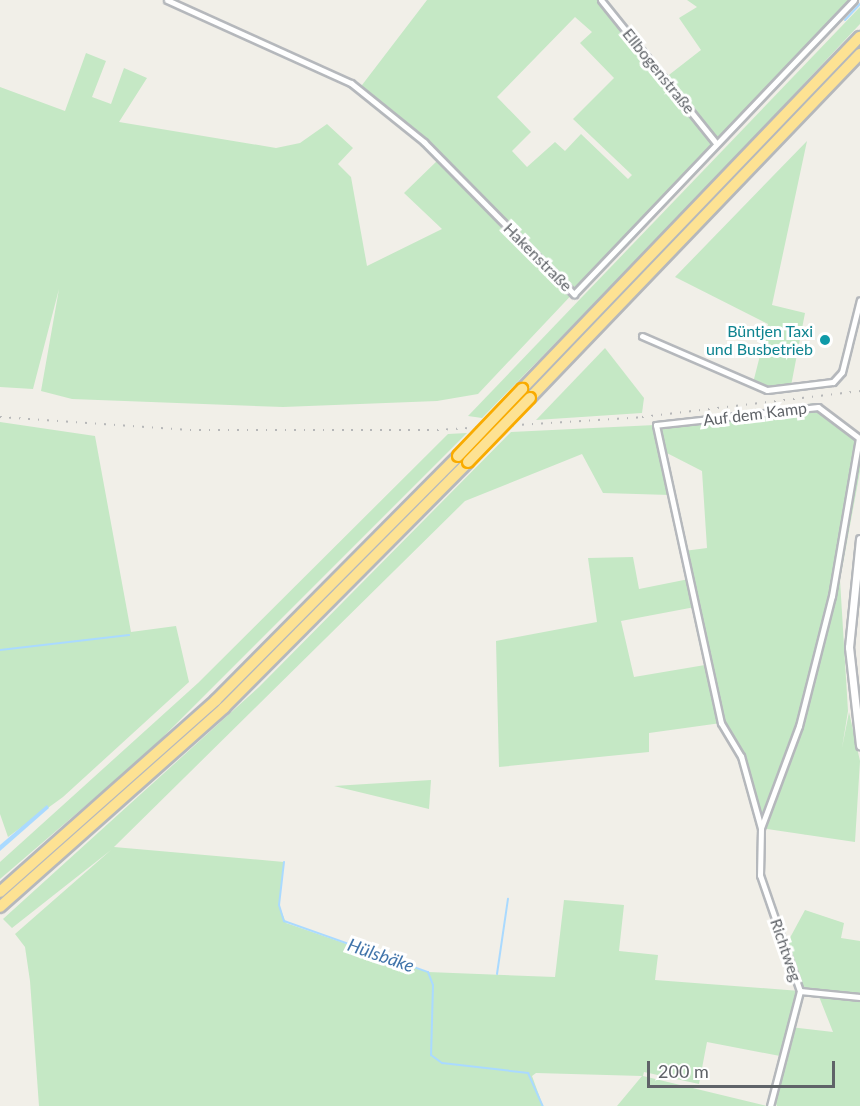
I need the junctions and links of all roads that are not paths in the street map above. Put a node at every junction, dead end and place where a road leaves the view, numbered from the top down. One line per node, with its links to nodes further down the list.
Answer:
1 (167, 0): 6 (street, Hakenstraße)
2 (601, 0): 6 (street, Ellbogenstraße)
3 (854, 0): 6 (street, Hakenstraße)
4 (860, 37): 14 (highway, bridge)
5 (860, 54): 15 (highway, bridge)
6 (716, 143)
7 (860, 300): 8 (street)
8 (642, 336)
9 (860, 538): 11 (street)
10 (860, 676): 11 (street)
11 (849, 677): 12 (street)
12 (860, 745)
13 (761, 828): 13 (street, Auf dem Kamp); 16 (street, Richtweg)
14 (0, 892)
15 (0, 907)
16 (800, 991): 17 (street); 18 (street, Richtweg)
17 (860, 997)
18 (770, 1106)

